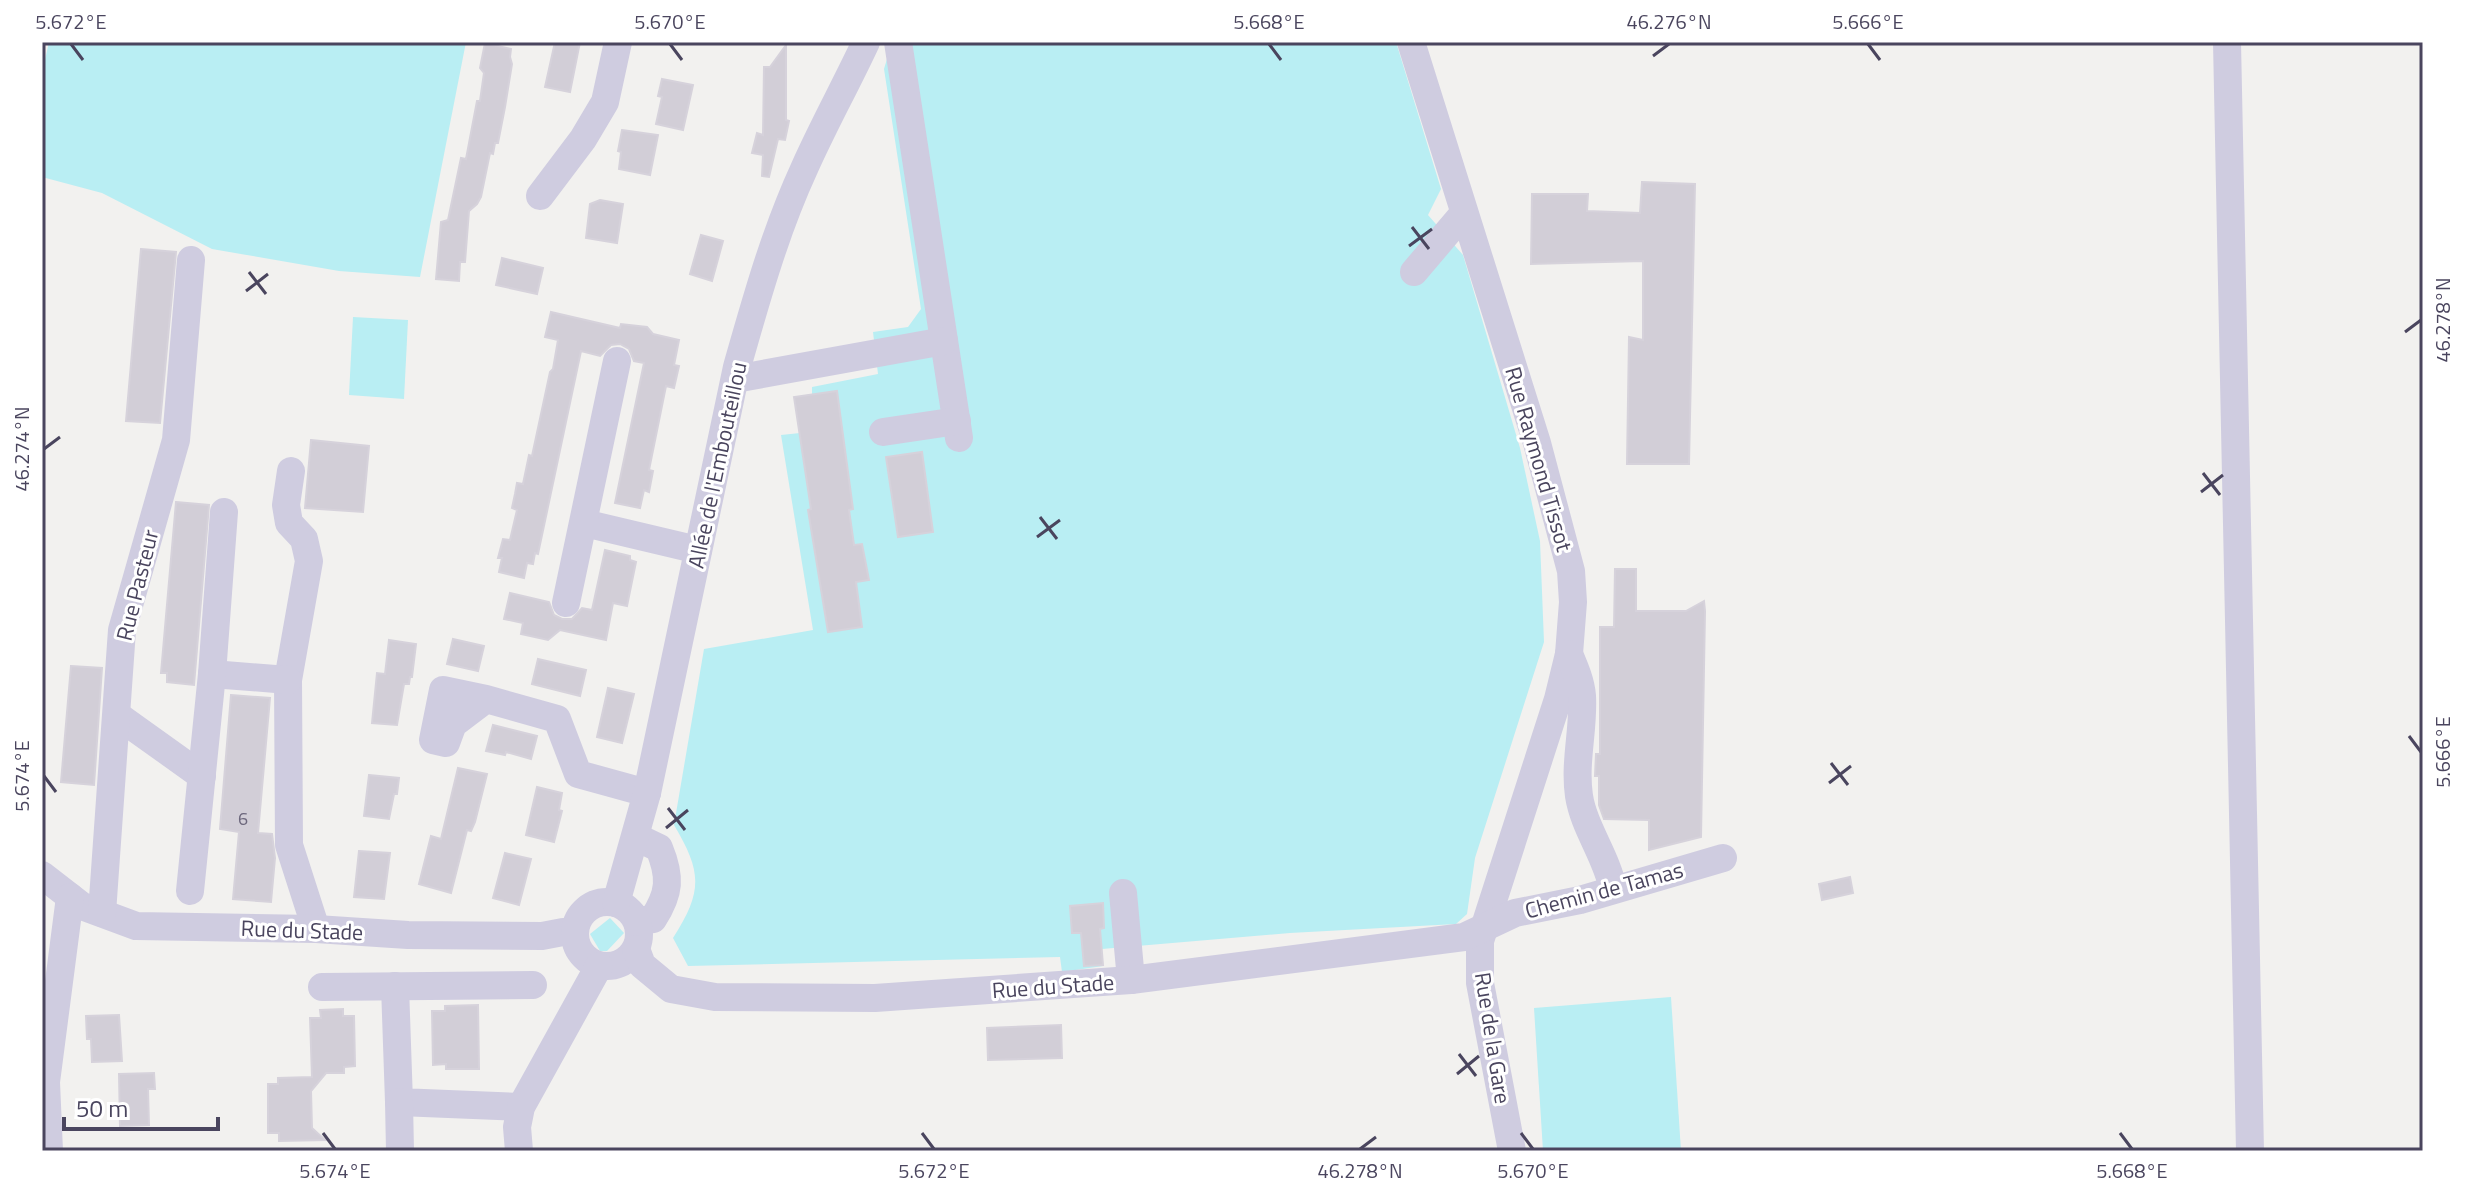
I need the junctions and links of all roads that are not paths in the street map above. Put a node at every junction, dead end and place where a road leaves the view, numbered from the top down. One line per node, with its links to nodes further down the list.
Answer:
1 (618, 42): 6 (street)
2 (866, 42): 12 (street, Allée de l'Embouteillou)
3 (898, 42): 10 (street)
4 (1411, 42): 7 (street, Rue Raymond Tissot)
5 (2227, 42): 50 (street)
6 (540, 196)
7 (1464, 213): 9 (street); 19 (street, Rue Raymond Tissot)
8 (191, 260): 23 (street, Rue Pasteur)
9 (1414, 272)
10 (944, 341): 12 (street); 13 (street)
11 (617, 361): 16 (street)
12 (735, 379): 17 (street, Allée de l'Embouteillou)
13 (883, 432)
14 (291, 471): 21 (street)
15 (224, 512): 20 (street)
16 (584, 523): 17 (street); 18 (street)
17 (698, 550): 25 (street, Allée de l'Embouteillou)
18 (566, 603)
19 (1569, 654): 29 (street); 35 (street, Rue Raymond Tissot)
20 (212, 674): 21 (street); 24 (street)
21 (288, 680): 36 (street)
22 (486, 699): 25 (street)
23 (118, 716): 24 (street); 33 (street, Rue Pasteur)
24 (202, 776): 30 (street)
25 (647, 793): 26 (street, Allée de l'Embouteillou)
26 (636, 837): 34 (street, Allée de l'Embouteillou); 34 (street)
27 (1723, 858): 29 (street, Chemin de Tamas)
28 (42, 875): 32 (street, Rue du Stade)
29 (1613, 889): 35 (street, Chemin de Tamas)
30 (190, 891)
31 (1123, 893): 39 (street)
32 (70, 897): 33 (street, Rue du Stade); 43 (street)
33 (102, 913): 36 (street, Rue du Stade)
34 (630, 925): 37 (street); 38 (street); 39 (street, Rue du Stade)
35 (1486, 926): 39 (street, Rue du Stade); 49 (street, Rue de la Gare)
36 (316, 929): 37 (street, Rue du Stade)
37 (575, 933): 38 (street)
38 (599, 966): 45 (street)
39 (1131, 980)
40 (533, 985): 41 (street)
41 (395, 986): 42 (street); 44 (street)
42 (322, 987)
43 (47, 1026): 46 (street)
44 (399, 1102): 45 (street); 47 (street)
45 (521, 1107): 48 (street)
46 (49, 1151)
47 (400, 1151)
48 (519, 1151)
49 (1512, 1151)
50 (2250, 1151)

